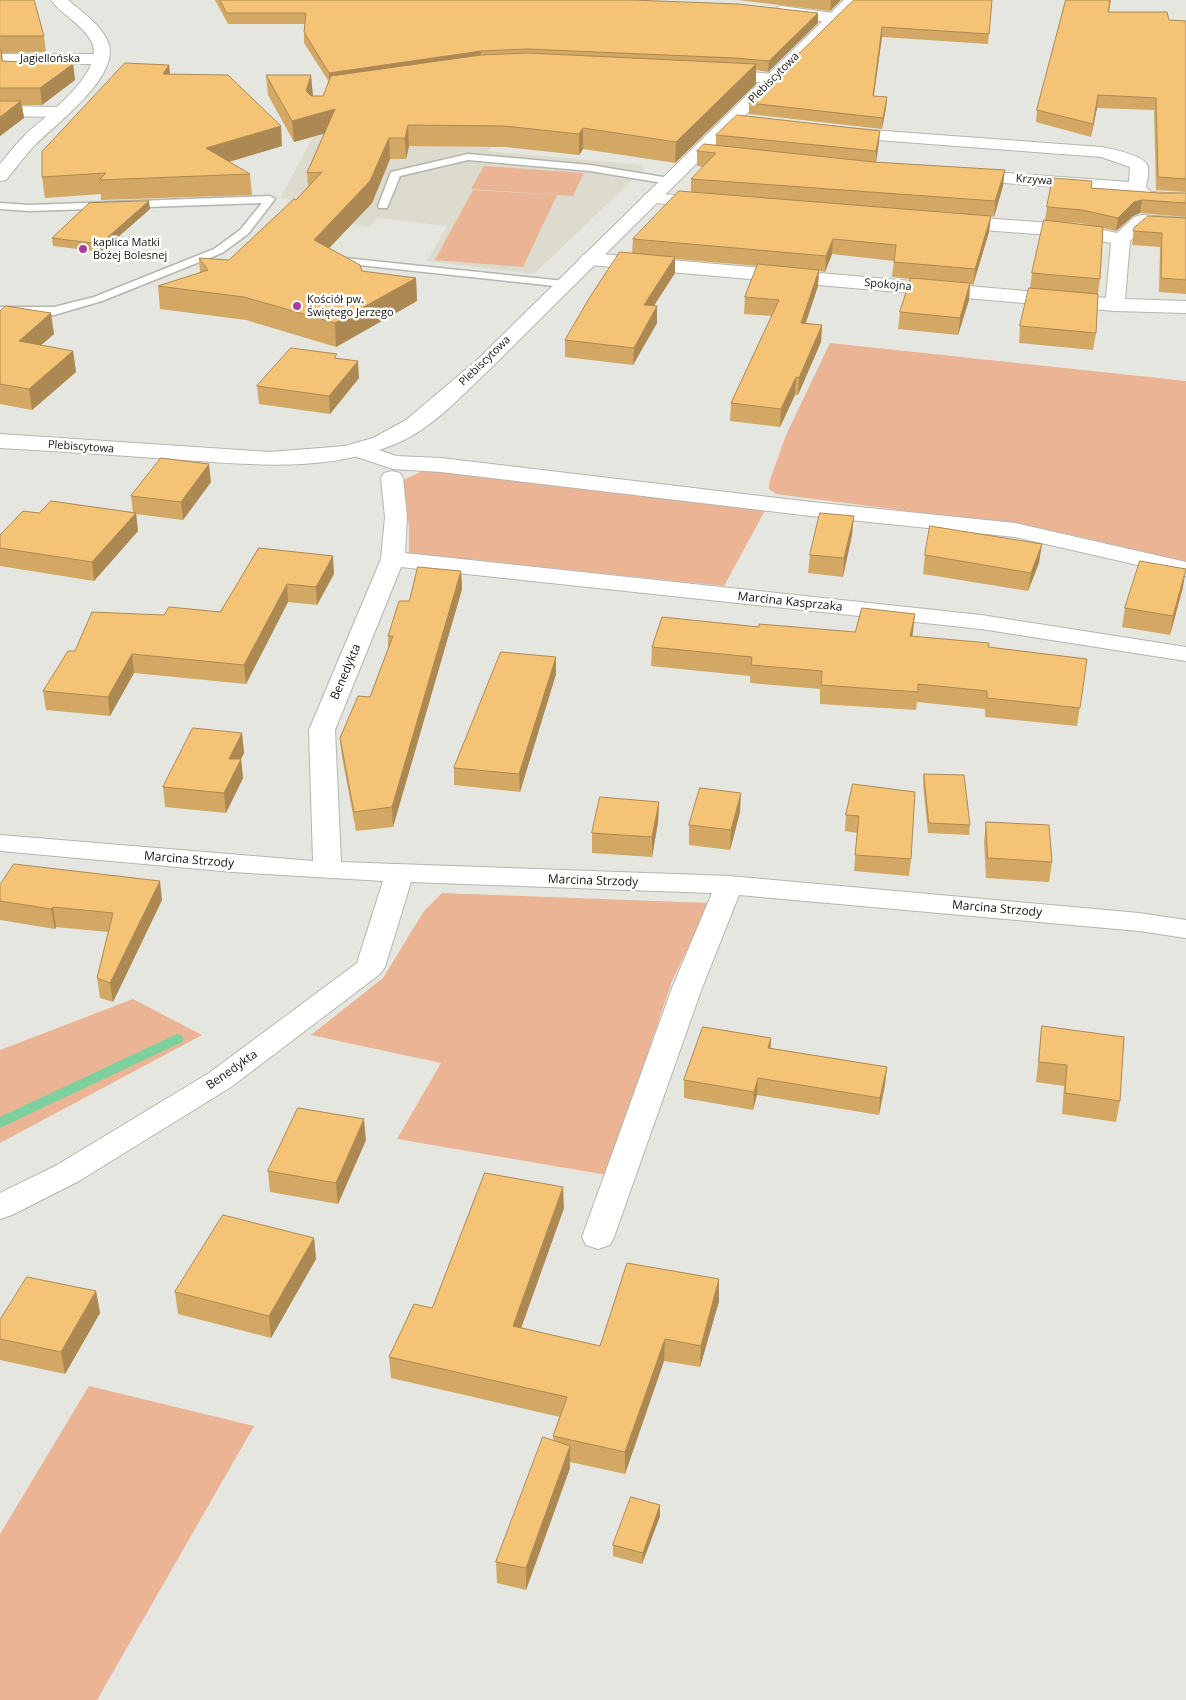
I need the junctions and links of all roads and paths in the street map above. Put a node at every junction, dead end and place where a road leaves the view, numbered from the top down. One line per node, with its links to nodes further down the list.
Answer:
1 (59, 0): 6 (street)
2 (853, 0): 4 (street, Plebiscytowa)
3 (766, 10): 4 (street)
4 (833, 18): 8 (street, Plebiscytowa)
5 (0, 59): 6 (street, Jagiellońska)
6 (100, 59): 10 (street)
7 (705, 74): 8 (street)
8 (772, 79): 12 (street, Plebiscytowa)
9 (0, 111): 10 (street)
10 (61, 112): 15 (street)
11 (827, 131): 17 (street)
12 (698, 152): 13 (street); 16 (street, Plebiscytowa)
13 (718, 154)
14 (953, 174): 17 (street, Krzywa)
15 (0, 176)
16 (669, 181): 18 (street, Plebiscytowa); 22 (lane)
17 (1142, 192): 19 (street, Krzywa); 24 (street)
18 (651, 198): 20 (street); 27 (street, Plebiscytowa)
19 (1186, 199)
20 (724, 204)
21 (0, 206): 32 (lane)
22 (383, 206)
23 (932, 220): 26 (street)
24 (1141, 221): 25 (street); 26 (street)
25 (1186, 224)
26 (1121, 239): 30 (street)
27 (590, 259): 29 (street, Plebiscytowa); 30 (street, Spokojna)
28 (333, 260): 29 (lane)
29 (564, 284): 34 (street, Plebiscytowa)
30 (1115, 305): 31 (street, Spokojna)
31 (1186, 307)
32 (0, 311)
33 (0, 441): 34 (street, Plebiscytowa)
34 (359, 450): 37 (street)
35 (392, 478): 36 (street, Benedykta)
36 (393, 560): 38 (street, Marcina Kasprzaka); 40 (street, Benedykta)
37 (1186, 569)
38 (1186, 654)
39 (0, 842): 40 (street, Marcina Strzody)
40 (327, 870): 41 (street, Marcina Strzody)
41 (399, 874): 42 (street, Marcina Strzody); 44 (street, Benedykta)
42 (729, 885): 43 (street, Marcina Strzody); 45 (street)
43 (1186, 929)
44 (0, 1207)
45 (598, 1237)

